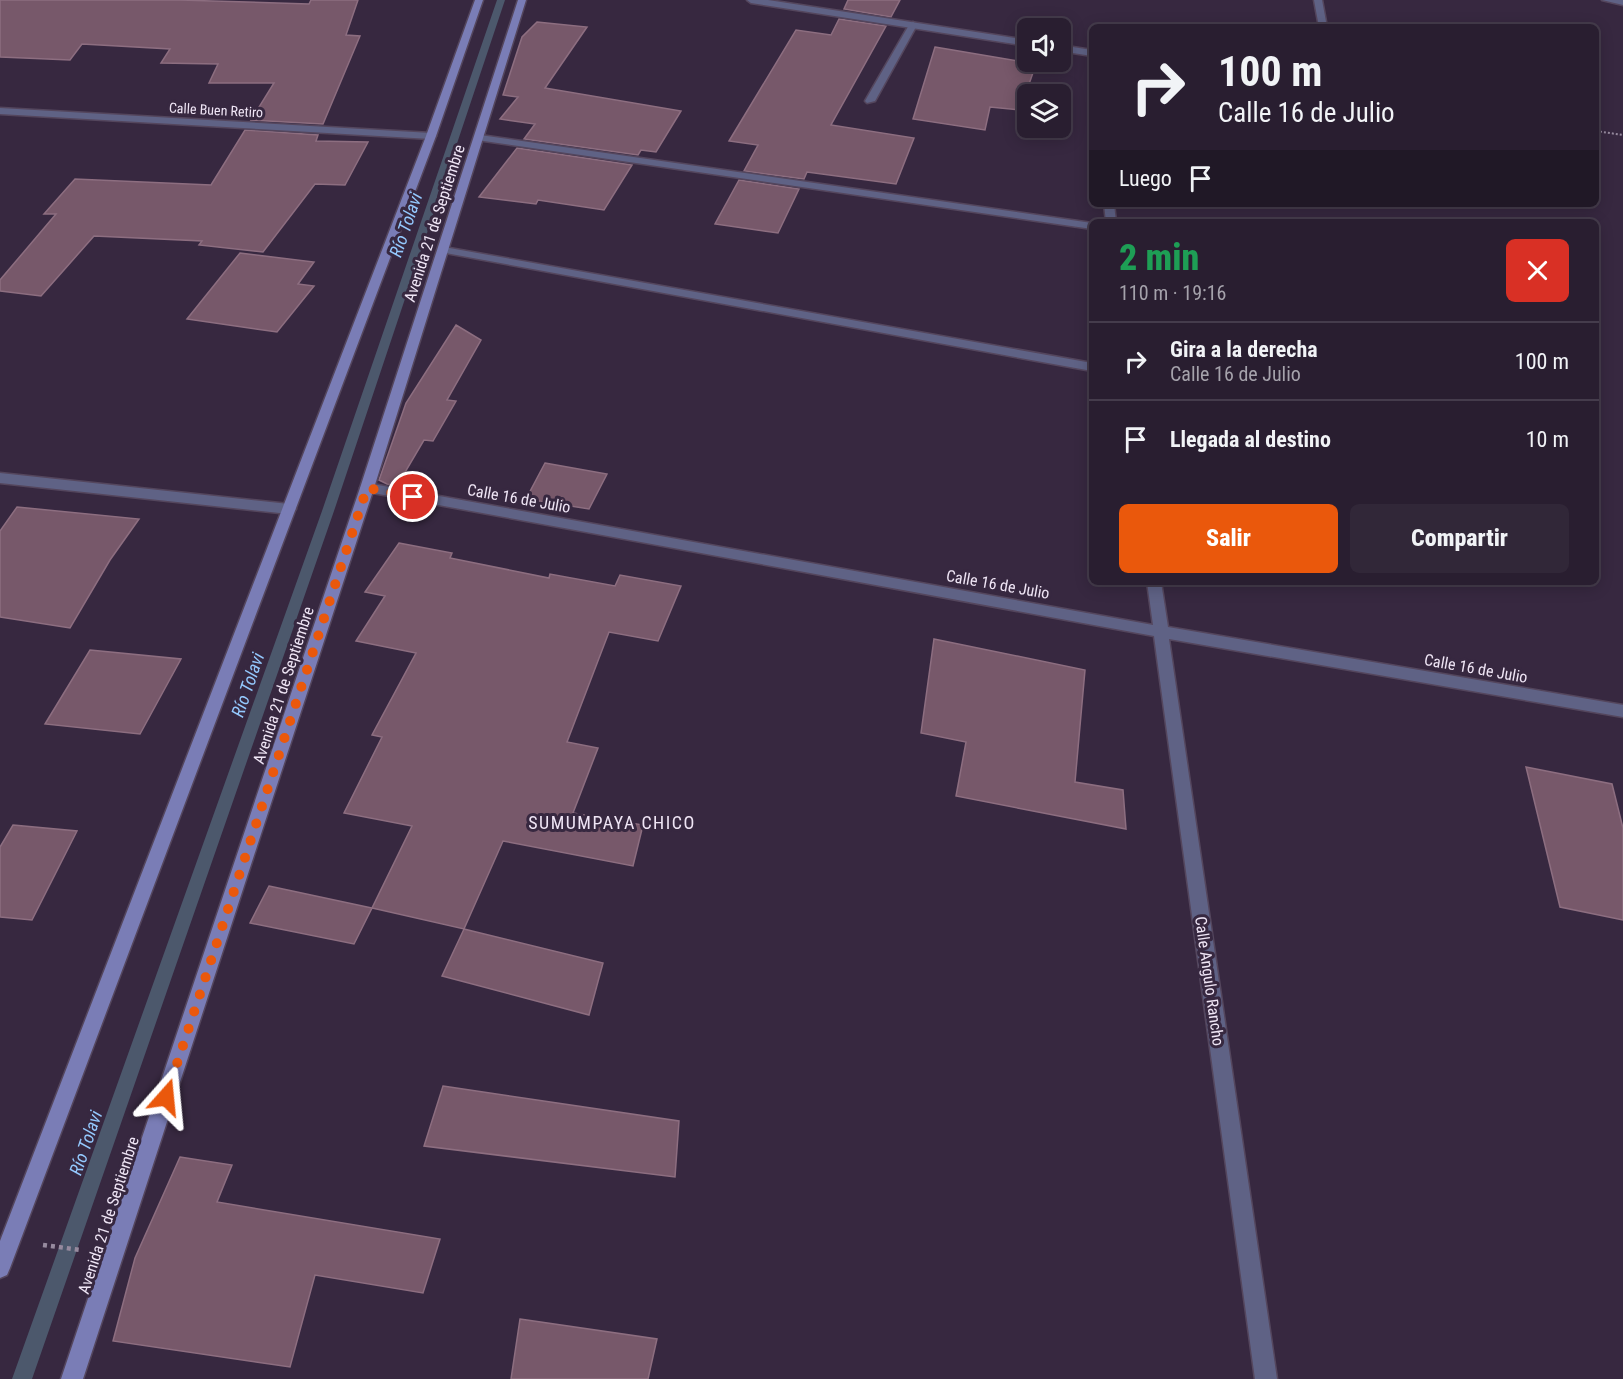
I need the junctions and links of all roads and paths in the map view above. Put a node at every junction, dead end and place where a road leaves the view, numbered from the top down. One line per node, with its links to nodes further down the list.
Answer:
1 (479, 0): 18 (street, Avenida 21 de Septiembre)
2 (522, 0): 19 (street, Avenida 21 de Septiembre)
3 (751, 0): 8 (street)
4 (831, 0): 8 (street)
5 (1317, 0): 9 (street)
6 (1606, 0): 7 (street)
7 (1623, 2)
8 (825, 11): 10 (street)
9 (1322, 24)
10 (913, 25): 11 (street); 14 (street)
11 (1017, 41)
12 (1071, 50): 13 (street)
13 (1089, 53)
14 (870, 101)
15 (0, 111): 18 (street, Calle Buen Retiro)
16 (1599, 131): 17 (path)
17 (1623, 135)
18 (431, 136): 25 (street, Avenida 21 de Septiembre)
19 (480, 138): 20 (street); 21 (street, Avenida 21 de Septiembre)
20 (1089, 226)
21 (444, 250): 22 (street); 24 (street, Avenida 21 de Septiembre)
22 (1089, 366)
23 (0, 478): 25 (street)
24 (367, 488): 27 (street, Calle 16 de Julio); 32 (street, Avenida 21 de Septiembre)
25 (289, 509): 31 (street, Avenida 21 de Septiembre)
26 (1154, 585): 27 (street, Calle Angulo Rancho)
27 (1161, 632): 28 (street, Calle 16 de Julio); 33 (street, Calle Angulo Rancho)
28 (1623, 711)
29 (30, 1244): 30 (path)
30 (93, 1252)
31 (0, 1268)
32 (72, 1379)
33 (1266, 1379)

